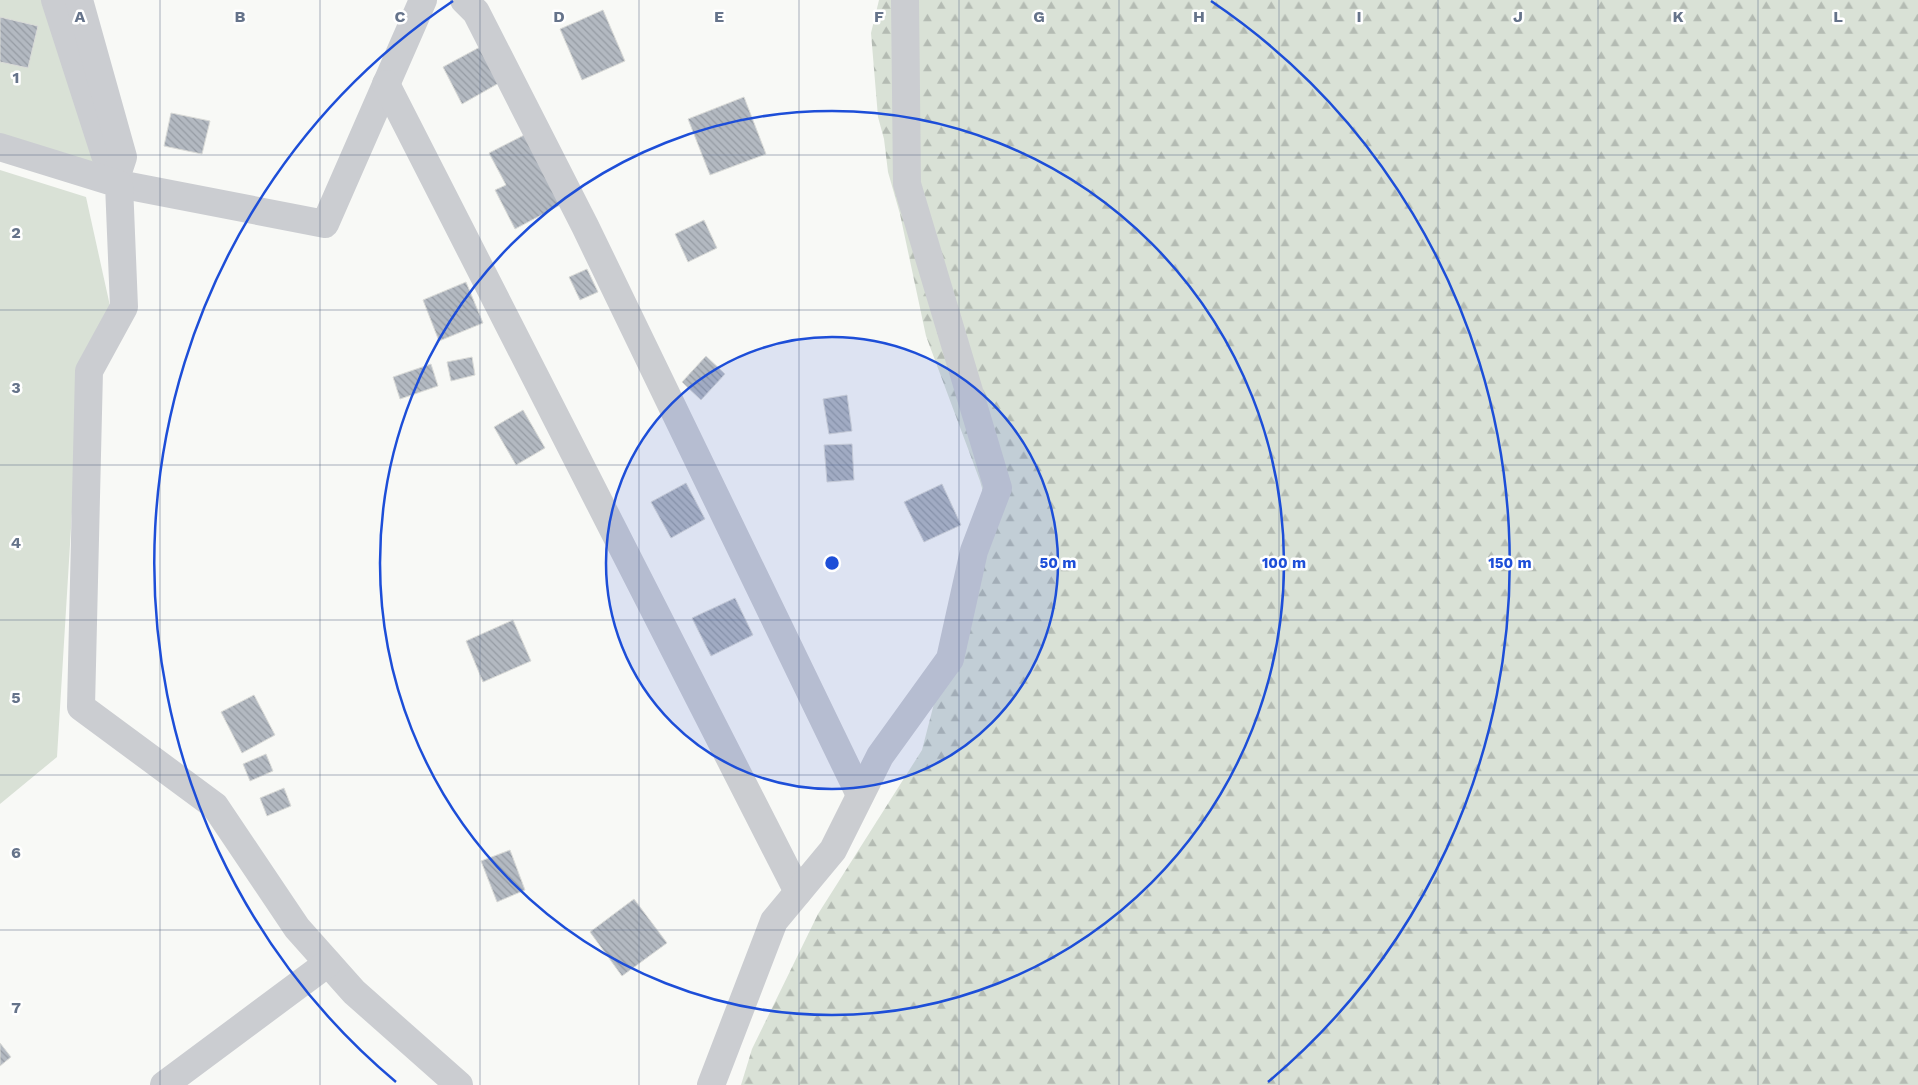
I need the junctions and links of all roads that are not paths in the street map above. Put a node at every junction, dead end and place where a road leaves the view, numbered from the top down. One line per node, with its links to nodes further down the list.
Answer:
1 (55, 0): 8 (street)
2 (80, 0): 8 (street)
3 (423, 0): 6 (street)
4 (464, 0): 9 (street)
5 (905, 0): 9 (street)
6 (386, 84): 8 (street); 10 (street)
7 (0, 147): 8 (street)
8 (118, 180): 11 (street)
9 (860, 795): 10 (street)
10 (798, 892): 14 (street)
11 (328, 963): 12 (street); 13 (street)
12 (164, 1085)
13 (459, 1085)
14 (711, 1085)

